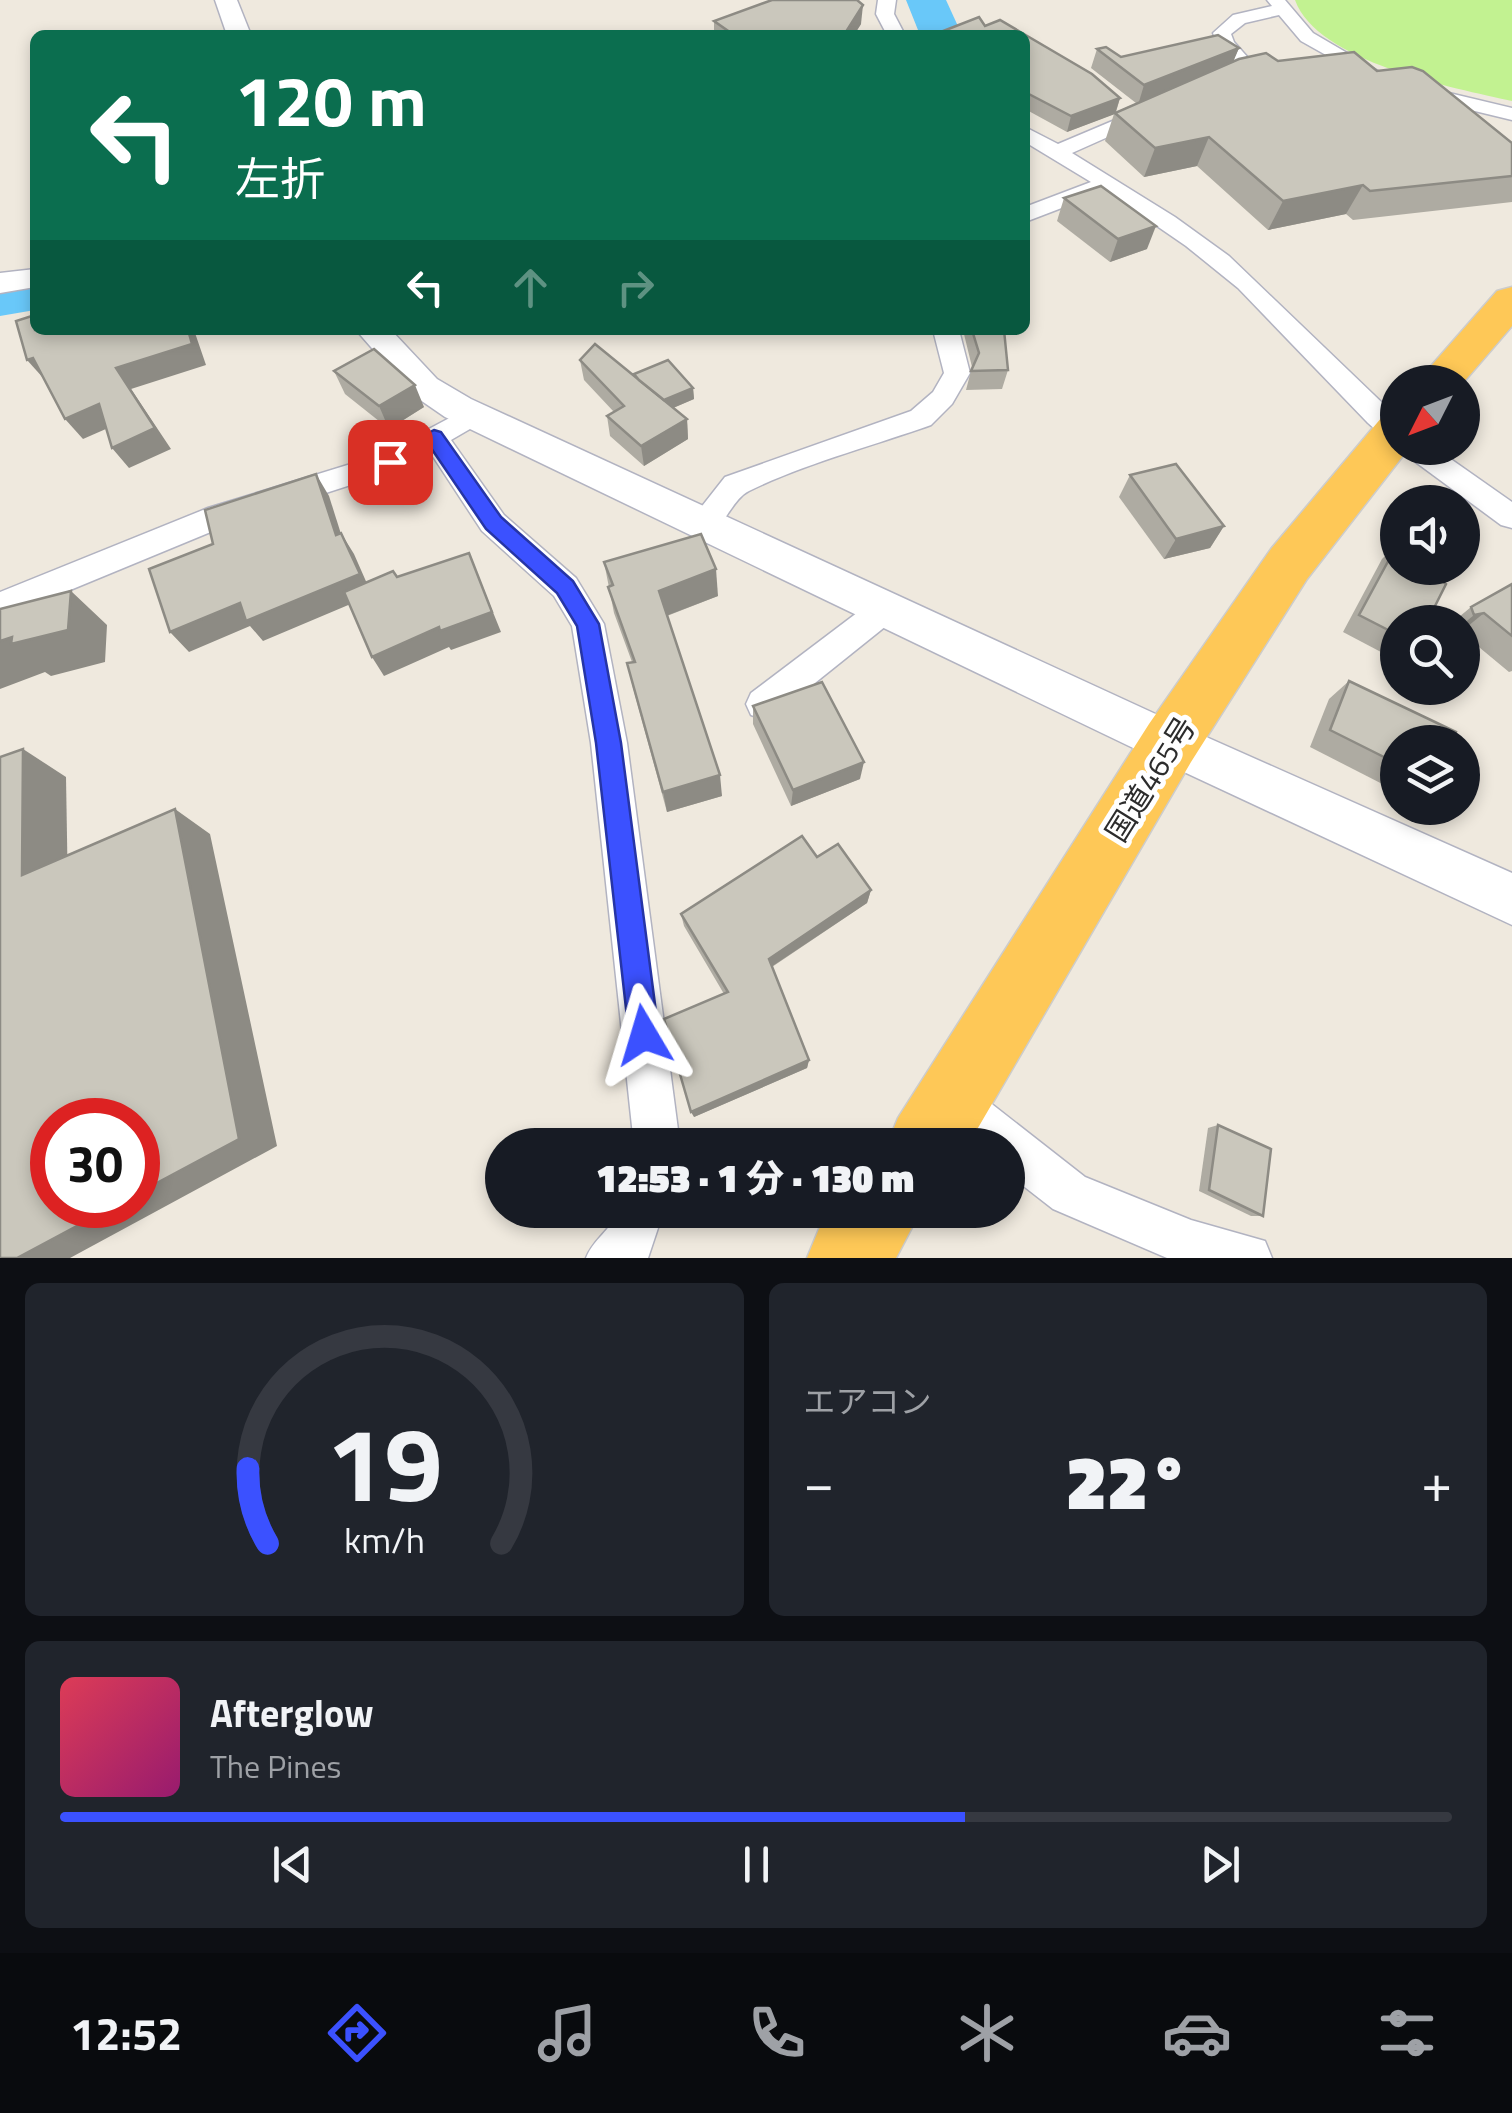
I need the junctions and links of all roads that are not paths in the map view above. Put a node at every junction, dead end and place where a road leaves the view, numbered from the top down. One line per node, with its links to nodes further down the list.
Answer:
1 (226, 0): 4 (street)
2 (886, 0): 5 (street)
3 (1279, 5): 6 (street); 8 (street)
4 (237, 30)
5 (893, 30)
6 (1236, 75)
7 (1170, 102): 10 (street)
8 (1512, 114)
9 (1030, 136): 10 (street)
10 (1056, 152): 11 (street)
11 (1110, 183): 12 (street); 20 (street)
12 (1030, 213)
13 (30, 279): 14 (street)
14 (0, 283)
15 (1512, 300): 18 (highway)
16 (377, 335): 19 (street)
17 (947, 335): 25 (street)
18 (1454, 365)
19 (472, 415): 21 (street); 25 (street)
20 (1380, 415)
21 (434, 437): 26 (street); 32 (street)
22 (1380, 461): 29 (highway, 国道465号)
23 (1444, 465): 24 (street)
24 (1507, 508)
25 (703, 524): 27 (street)
26 (0, 606)
27 (885, 609): 28 (street); 29 (street)
28 (763, 704)
29 (1170, 743): 30 (street); 31 (highway, 国道465号)
30 (1512, 899)
31 (940, 1124): 37 (street)
32 (655, 1128)
33 (635, 1228): 35 (street)
34 (869, 1228): 36 (highway)
35 (610, 1258)
36 (848, 1258)
37 (1248, 1258)

